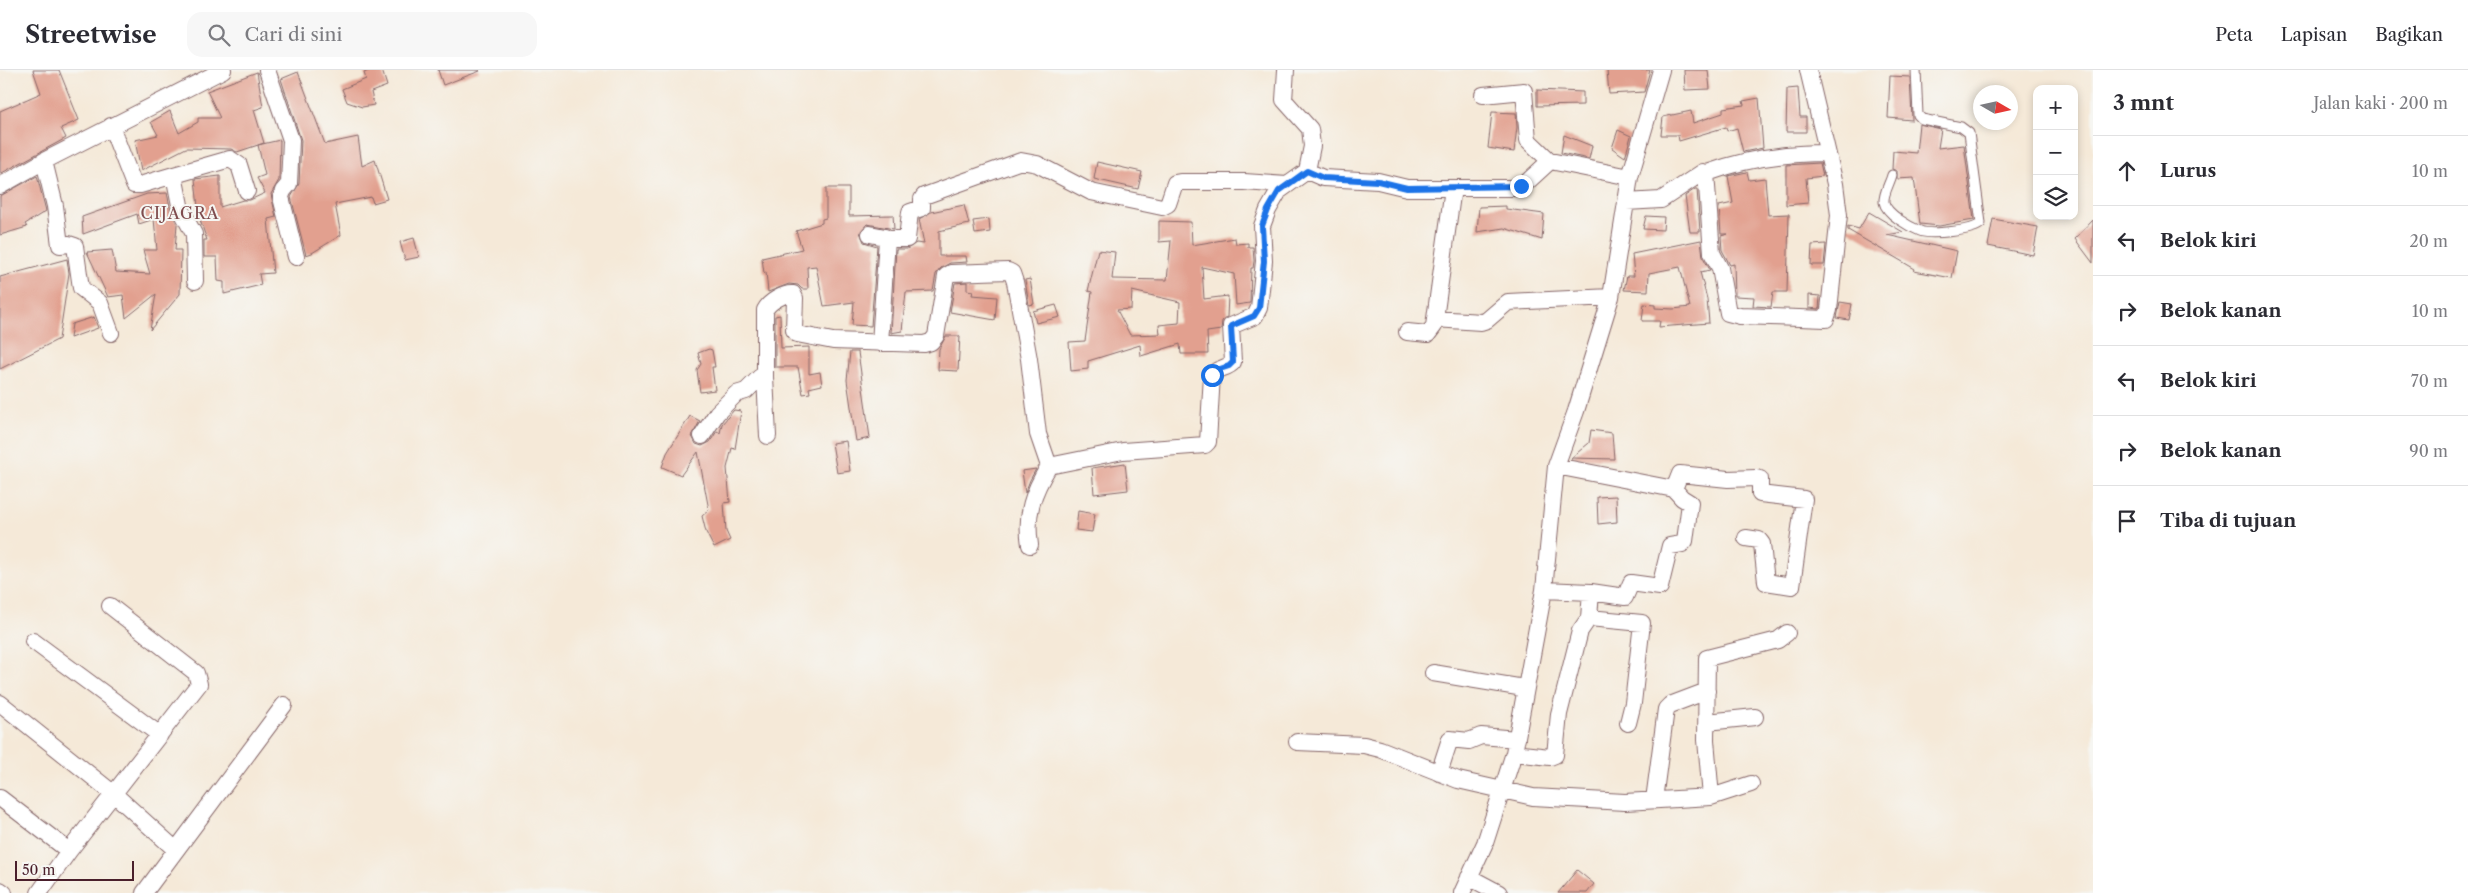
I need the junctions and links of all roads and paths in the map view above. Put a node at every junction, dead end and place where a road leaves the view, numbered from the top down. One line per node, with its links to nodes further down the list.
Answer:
1 (223, 70): 8 (street)
2 (267, 70): 24 (street)
3 (1286, 70): 12 (street)
4 (1661, 70): 16 (street)
5 (1808, 70): 9 (street)
6 (1916, 70): 15 (lane)
7 (1483, 95): 11 (street)
8 (111, 126): 10 (street); 14 (street)
9 (1826, 153): 13 (street); 13 (street)
10 (44, 161): 17 (street); 29 (street)
11 (1550, 161): 16 (street); 19 (street)
12 (1307, 171): 18 (street); 19 (street)
13 (1707, 173): 21 (street)
14 (174, 175): 20 (street); 25 (street)
15 (1892, 175)
16 (1630, 177): 21 (street)
17 (0, 186)
18 (1287, 186): 23 (street); 34 (street)
19 (1453, 188): 27 (street)
20 (247, 191)
21 (1626, 202): 26 (street)
22 (870, 234): 23 (street)
23 (887, 240): 30 (street)
24 (296, 257)
25 (196, 281)
26 (1611, 296): 27 (street); 35 (street)
27 (1435, 319): 28 (street)
28 (1407, 332)
29 (111, 333)
30 (880, 343): 31 (street); 34 (street)
31 (764, 377): 32 (street); 33 (street)
32 (702, 436)
33 (768, 436)
34 (1048, 466): 38 (street)
35 (1556, 466): 36 (street); 39 (street)
36 (1674, 489): 37 (street); 40 (street)
37 (1746, 538)
38 (1030, 545)
39 (1544, 590): 40 (street); 46 (street)
40 (1591, 592): 42 (street)
41 (110, 606): 53 (street)
42 (1589, 618): 51 (street); 55 (street)
43 (1787, 633): 47 (street)
44 (33, 641): 53 (street)
45 (1433, 673): 46 (street)
46 (1524, 688): 55 (street)
47 (1707, 691): 52 (street); 62 (street)
48 (0, 702): 59 (street)
49 (284, 706): 63 (street)
50 (1755, 717): 52 (street)
51 (1628, 722)
52 (1707, 722): 61 (street)
53 (160, 735): 59 (street)
54 (1297, 742): 56 (street)
55 (1515, 746): 56 (street); 58 (street)
56 (1439, 773): 58 (street)
57 (1751, 784): 61 (street)
58 (1504, 790): 62 (street); 65 (street)
59 (114, 794): 63 (street); 64 (street)
60 (0, 798): 64 (street)
61 (1711, 798): 62 (street)
62 (1654, 800)
63 (176, 850): 69 (street)
64 (70, 851): 68 (street)
65 (1469, 877): 70 (street); 71 (street)
66 (0, 890): 67 (street)
67 (4, 893)
68 (39, 893)
69 (144, 893)
70 (1462, 893)
71 (1499, 893)

